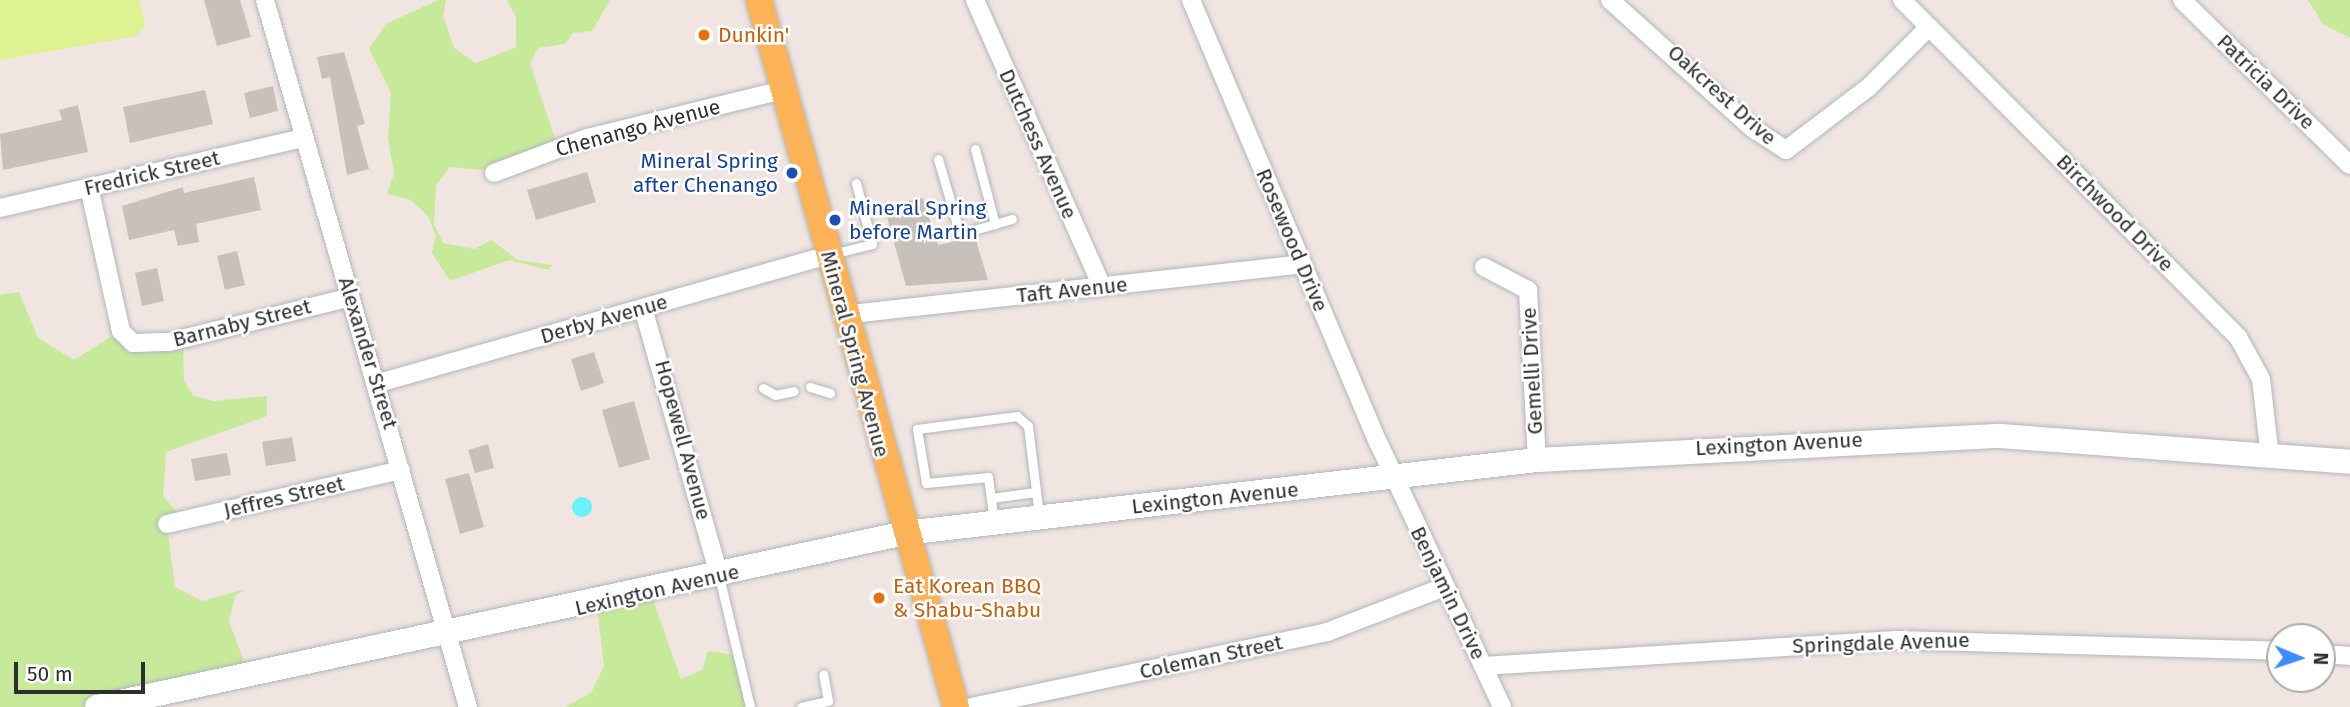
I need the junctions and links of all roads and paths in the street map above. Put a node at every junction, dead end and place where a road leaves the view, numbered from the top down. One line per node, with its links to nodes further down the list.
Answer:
1 (265, 0): 10 (street, Alexander Street)
2 (759, 0): 9 (main road, Mineral Spring Avenue)
3 (975, 0): 23 (street, Dutchess Avenue)
4 (1191, 0): 21 (street, Rosewood Drive)
5 (1610, 0): 8 (street, Oakcrest Drive)
6 (1902, 0): 8 (street, Birchwood Drive)
7 (2182, 0): 13 (street, Patricia Drive)
8 (1929, 27): 32 (street, Birchwood Drive)
9 (783, 90): 14 (street, Chenango Avenue); 20 (main road, Mineral Spring Avenue)
10 (303, 138): 16 (street, Fredrick Street); 24 (street, Alexander Street)
11 (975, 149): 19 (lane)
12 (938, 159): 19 (lane)
13 (2350, 165)
14 (494, 173)
15 (856, 183): 20 (lane)
16 (89, 187): 17 (street, Fredrick Street); 24 (street, Barnaby Street)
17 (0, 208)
18 (1012, 219): 19 (lane)
19 (995, 224)
20 (828, 255): 25 (street, Derby Avenue); 26 (main road, Mineral Spring Avenue)
21 (1302, 264): 23 (street, Taft Avenue); 36 (street, Rosewood Drive)
22 (1484, 267): 33 (street, Gemelli Drive)
23 (1102, 287): 26 (street, Taft Avenue)
24 (351, 296): 27 (street, Alexander Street)
25 (643, 308): 27 (street, Derby Avenue); 43 (street, Hopewell Avenue)
26 (842, 315): 42 (main road, Mineral Spring Avenue)
27 (379, 383): 35 (street, Alexander Street)
28 (810, 387): 31 (lane)
29 (763, 388): 30 (lane)
30 (794, 391)
31 (830, 393)
32 (2270, 457): 33 (street, Lexington Avenue); 34 (street, Lexington Avenue)
33 (1537, 460): 36 (street, Lexington Avenue)
34 (2350, 462)
35 (401, 470): 41 (street, Jeffres Street); 45 (street, Alexander Street)
36 (1395, 478): 39 (street, Lexington Avenue); 44 (street, Benjamin Drive)
37 (1036, 492): 38 (lane); 38 (lane); 39 (lane)
38 (990, 498): 40 (lane)
39 (1040, 518): 40 (street, Lexington Avenue)
40 (994, 523): 42 (street, Lexington Avenue)
41 (167, 524)
42 (905, 533): 43 (street, Lexington Avenue); 53 (main road, Mineral Spring Avenue)
43 (719, 574): 45 (street, Lexington Avenue); 51 (lane)
44 (1444, 587): 47 (street, Benjamin Drive); 54 (street, Coleman Street)
45 (448, 630): 49 (street, Lexington Avenue); 50 (street, Alexander Street)
46 (2266, 651): 47 (street, Springdale Avenue)
47 (1483, 666): 55 (street, Benjamin Drive)
48 (823, 674): 52 (lane)
49 (97, 707)
50 (468, 707)
51 (750, 707)
52 (801, 707)
53 (956, 707)
54 (972, 707)
55 (1502, 707)

